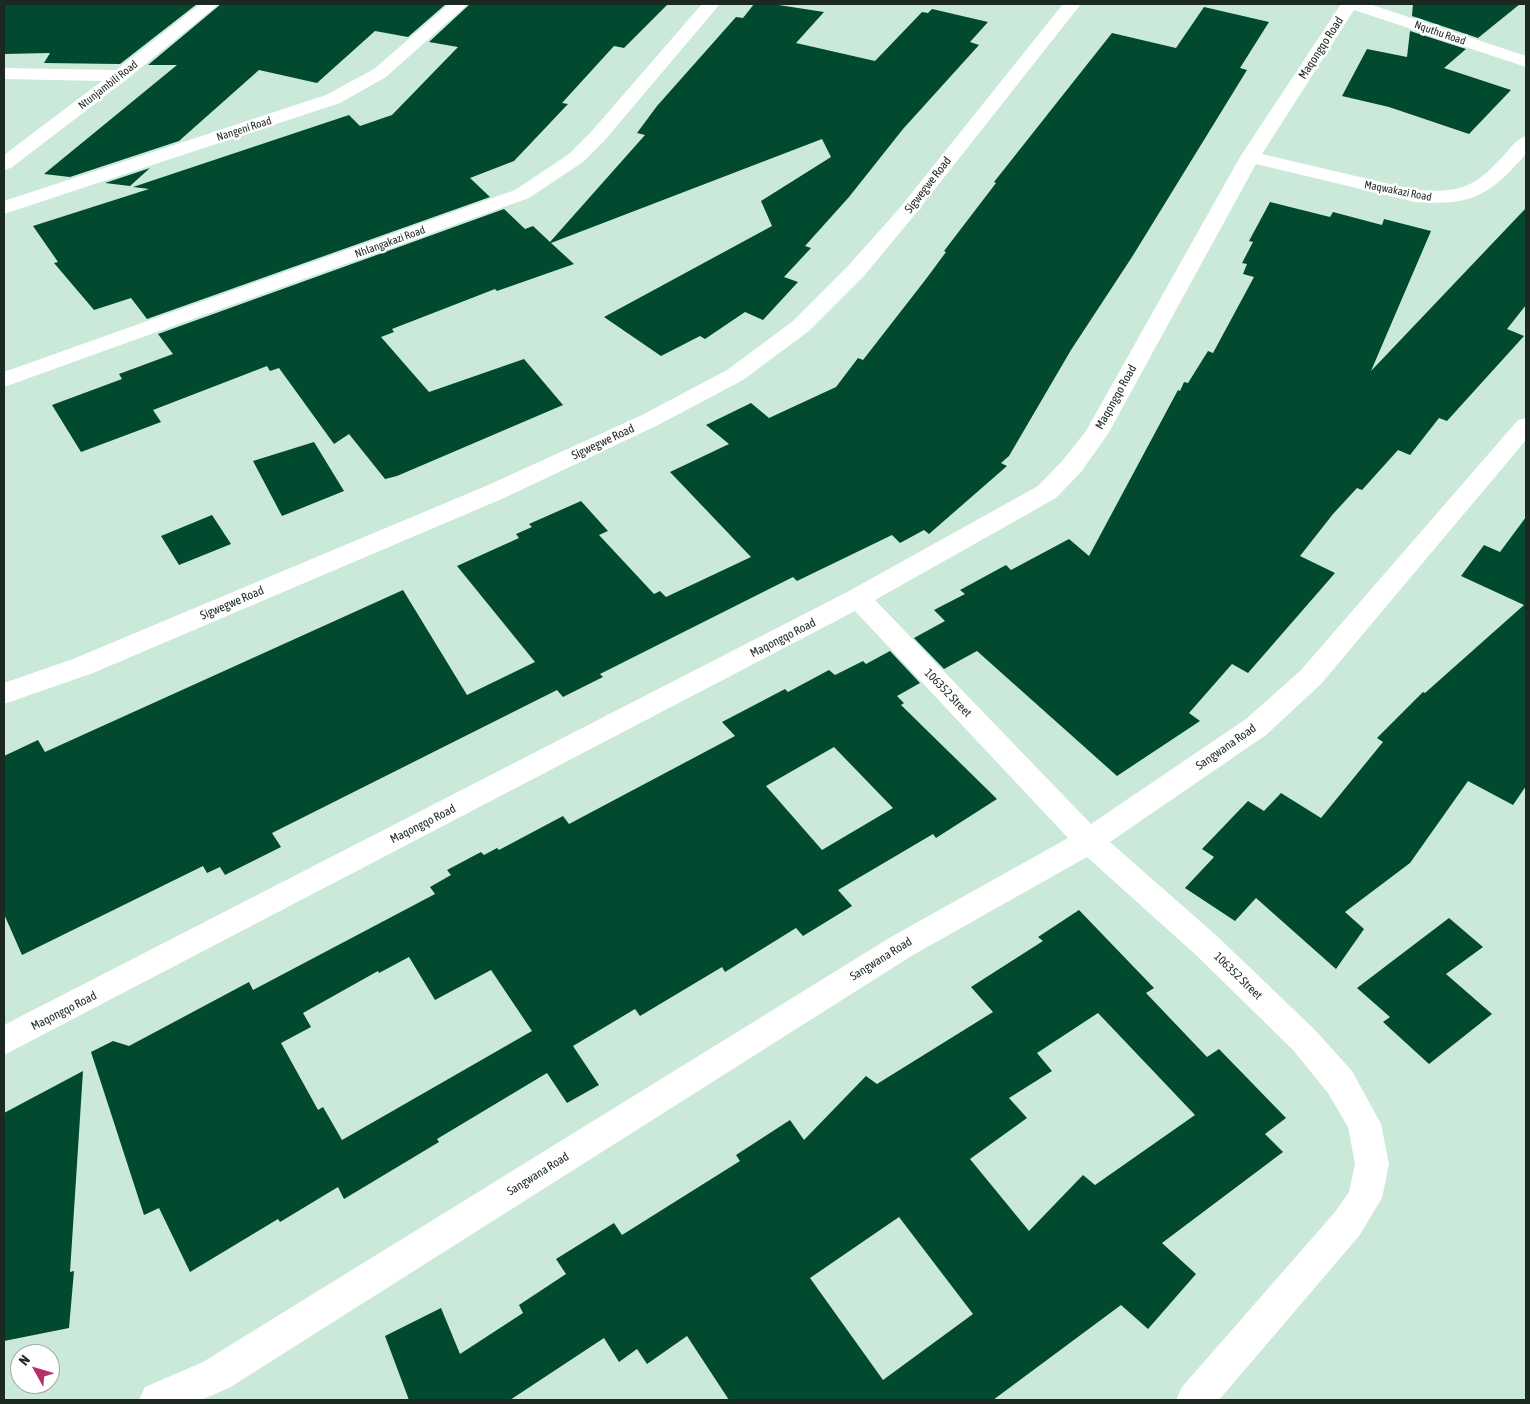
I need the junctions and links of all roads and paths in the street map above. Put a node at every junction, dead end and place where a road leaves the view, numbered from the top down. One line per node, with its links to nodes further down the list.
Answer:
1 (210, 4): 9 (street, Ntunjambili Road)
2 (459, 4): 13 (street, Nangeni Road)
3 (711, 4): 14 (street, Nhlangakazi Road)
4 (1072, 4): 17 (street, Sigwegwe Road)
5 (1349, 4): 11 (street, Maqongqo Road)
6 (1353, 4): 7 (street, Nquthu Road)
7 (1526, 62)
8 (4, 73): 9 (street)
9 (120, 76): 12 (street, Ntunjambili Road)
10 (1526, 142): 11 (street, Maqwakazi Road)
11 (1250, 156): 16 (street, Maqongqo Road)
12 (4, 164)
13 (4, 208)
14 (4, 380)
15 (1526, 425): 18 (street, Sangwana Road)
16 (858, 598): 18 (street, 106352 Street); 19 (street, Maqongqo Road)
17 (4, 694)
18 (1089, 841): 20 (street, Sangwana Road); 21 (street, 106352 Street)
19 (4, 1042)
20 (158, 1400)
21 (1195, 1400)

